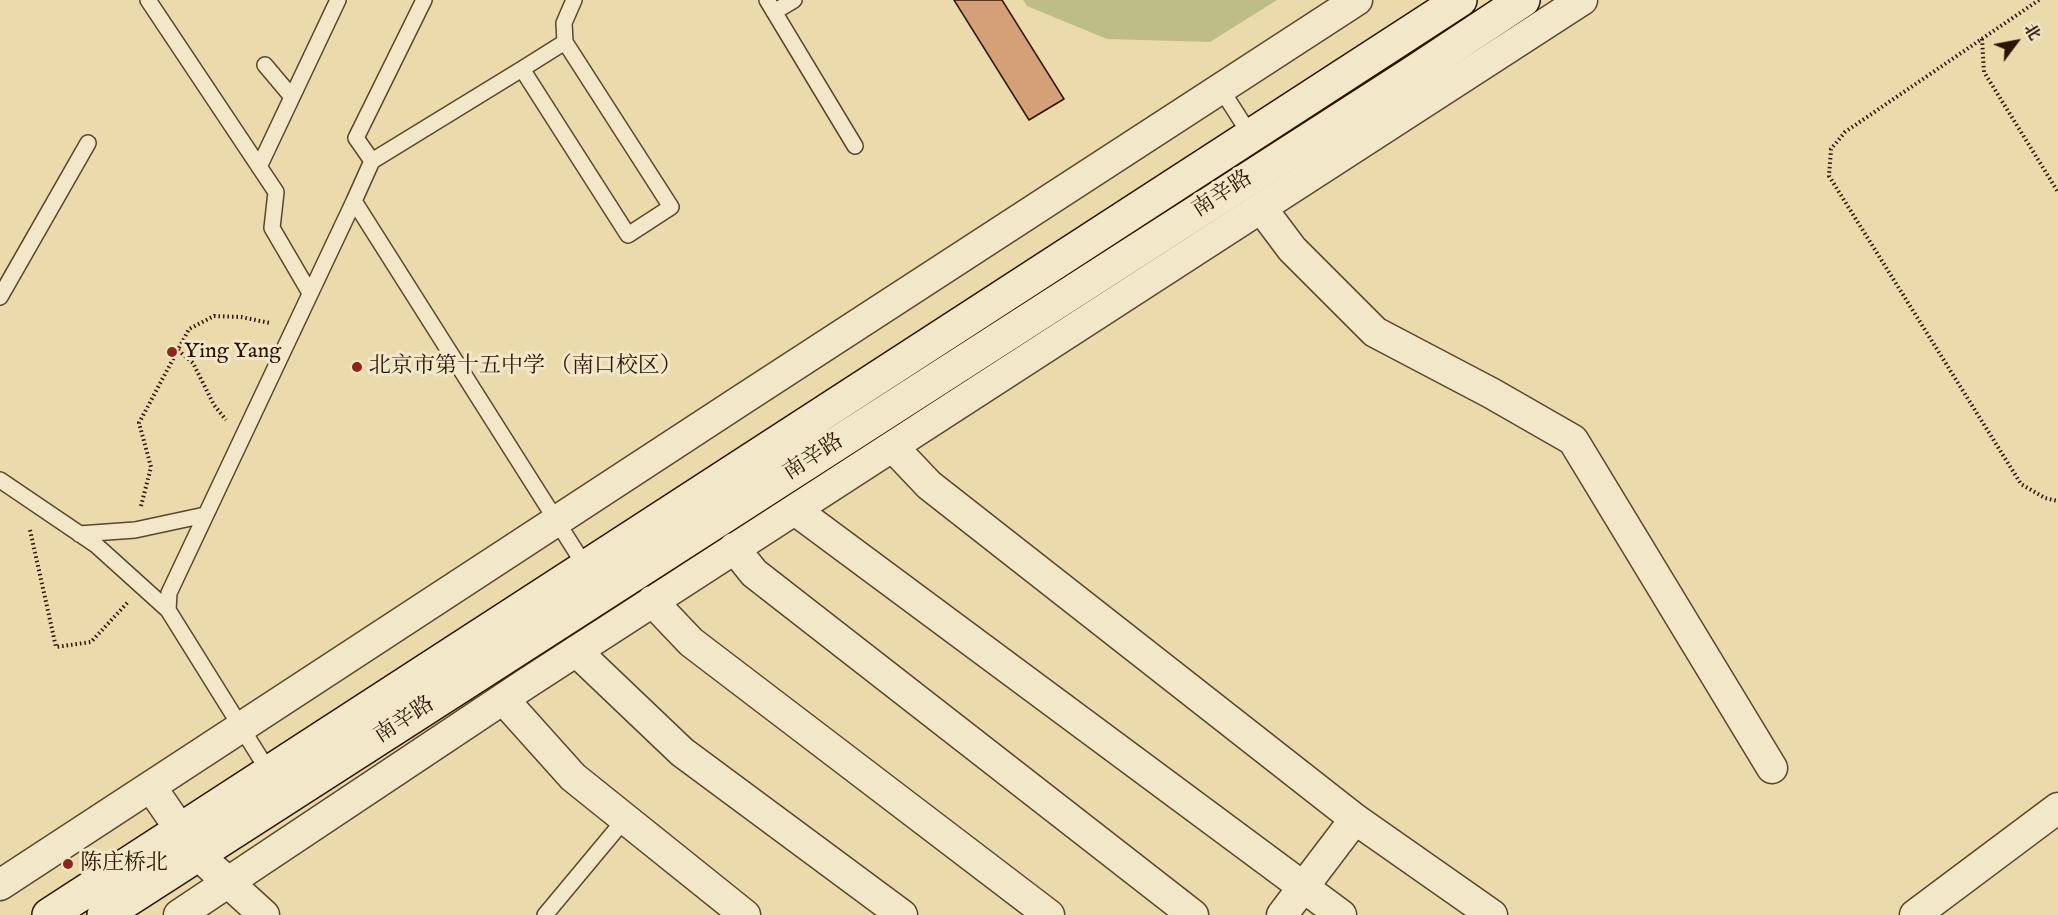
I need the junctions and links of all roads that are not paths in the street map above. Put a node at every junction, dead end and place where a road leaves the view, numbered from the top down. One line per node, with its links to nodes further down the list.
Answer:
1 (148, 0): 20 (lane)
2 (338, 0): 15 (lane)
3 (424, 0): 19 (lane)
4 (574, 0): 11 (lane)
5 (794, 0): 10 (lane)
6 (1357, 0): 14 (street)
7 (1460, 0): 16 (main road, 南辛路)
8 (1523, 0): 23 (main road, 南辛路)
9 (1582, 0): 22 (street)
10 (771, 6): 18 (lane)
11 (565, 42): 13 (lane); 13 (lane)
12 (265, 65): 15 (lane)
13 (522, 69): 19 (lane)
14 (1221, 89): 16 (lane); 30 (street)
15 (292, 97): 20 (lane)
16 (1251, 136): 33 (main road, 南辛路)
17 (88, 142): 25 (lane)
18 (855, 146)
19 (372, 161): 21 (lane)
20 (259, 167): 24 (lane)
21 (354, 201): 24 (lane); 30 (lane)
22 (1262, 209): 23 (street); 39 (street)
23 (1176, 245): 26 (street); 32 (main road, 南辛路)
24 (310, 293): 29 (lane)
25 (0, 296)
26 (893, 447): 28 (street); 44 (street)
27 (0, 480): 31 (lane)
28 (795, 510): 32 (street); 48 (street)
29 (205, 515): 31 (lane); 35 (lane)
30 (556, 521): 33 (lane); 38 (street)
31 (79, 534): 35 (lane)
32 (711, 547): 33 (main road, 南辛路); 34 (street); 57 (street)
33 (594, 581): 40 (main road, 南辛路); 45 (main road, 南辛路)
34 (652, 602): 36 (street); 56 (street)
35 (168, 609): 38 (lane)
36 (576, 651): 37 (street); 55 (street)
37 (503, 699): 43 (street); 46 (street)
38 (241, 728): 40 (lane); 41 (street)
39 (1772, 768)
40 (269, 772): 45 (main road, 南辛路)
41 (151, 787): 45 (street); 47 (street)
42 (2058, 808): 61 (street)
43 (626, 819): 53 (lane); 54 (street)
44 (1355, 819): 48 (street); 60 (street)
45 (189, 842): 46 (street); 49 (main road, 南辛路); 50 (main road, 南辛路)
46 (228, 882): 51 (street); 52 (street)
47 (0, 885)
48 (1303, 887): 58 (street); 59 (street)
49 (49, 915)
50 (104, 915)
51 (179, 915)
52 (264, 915)
53 (545, 915)
54 (745, 915)
55 (902, 915)
56 (1049, 915)
57 (1192, 915)
58 (1282, 915)
59 (1341, 915)
60 (1492, 915)
61 (1915, 915)

